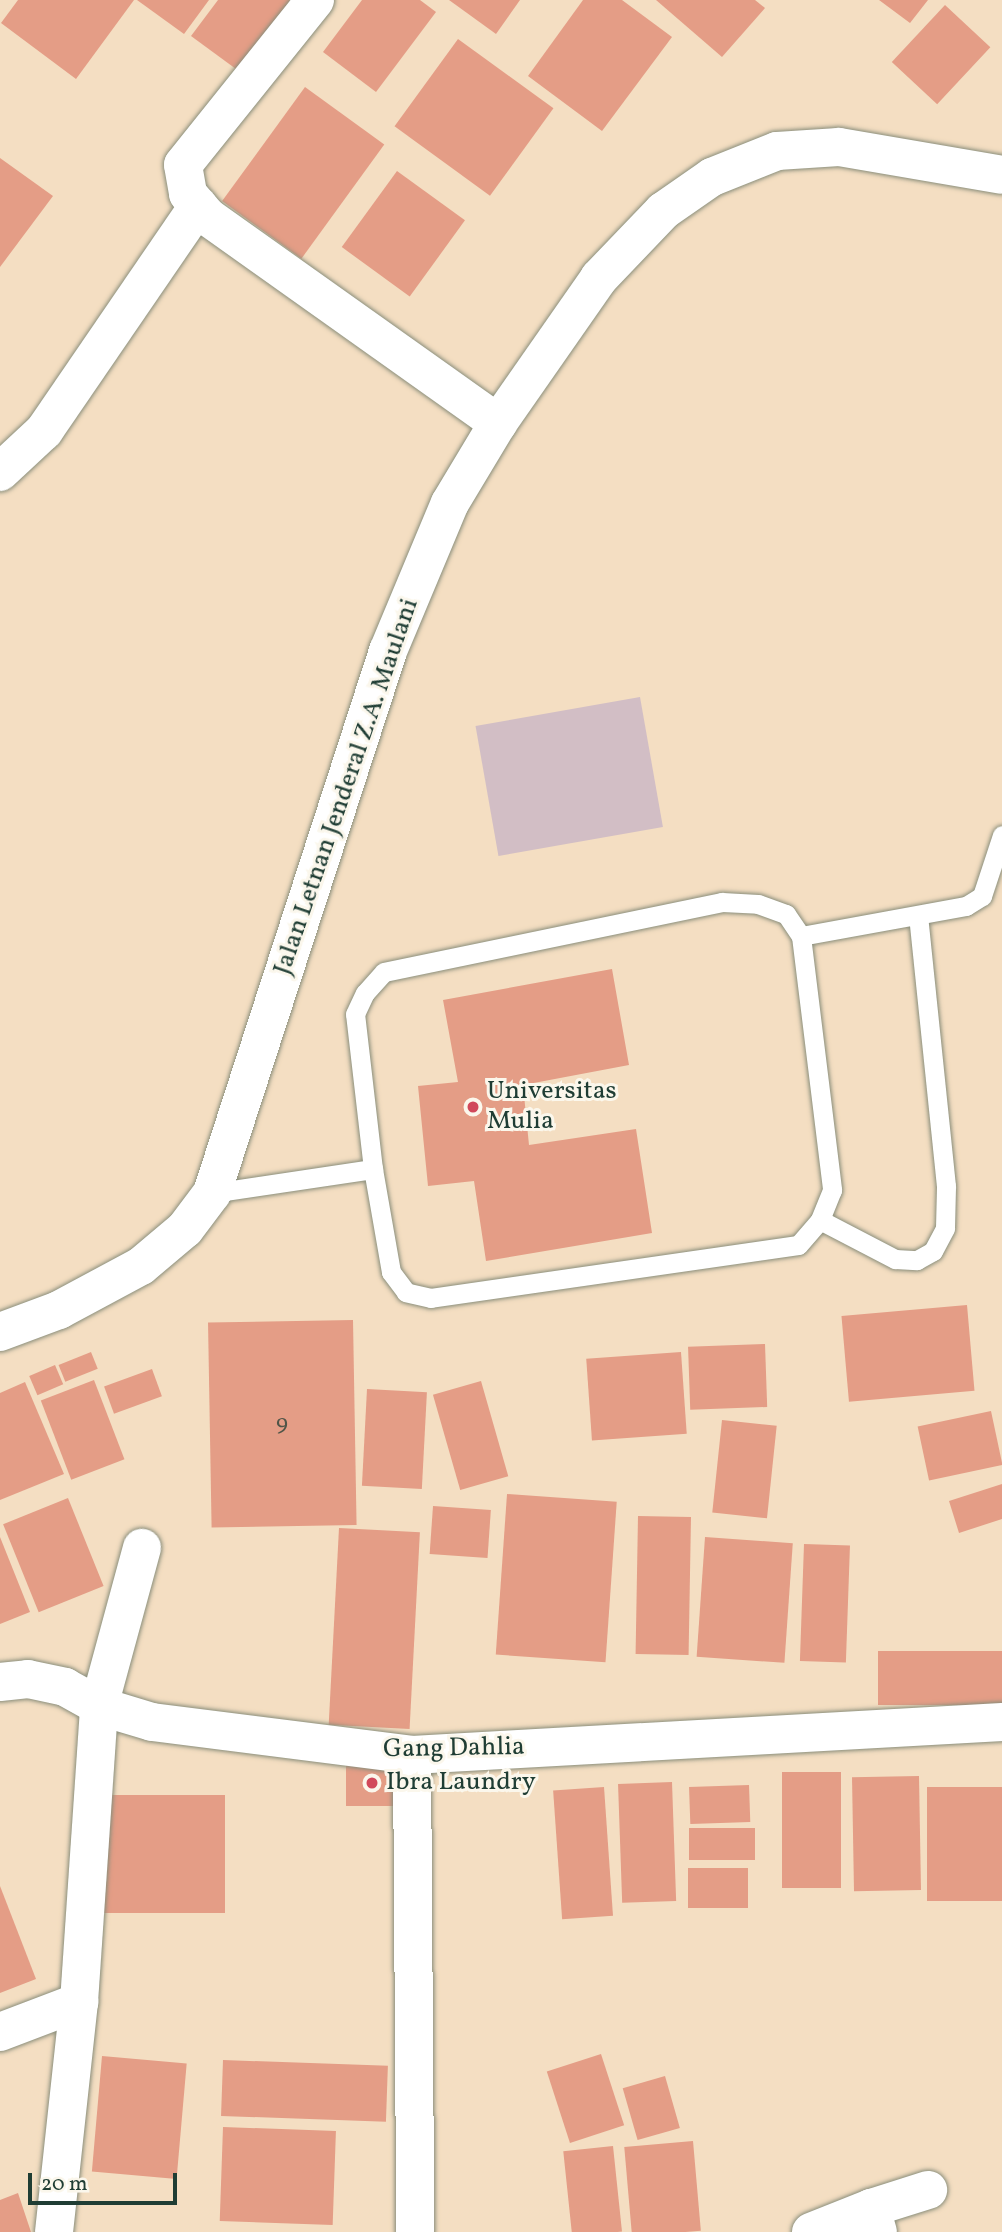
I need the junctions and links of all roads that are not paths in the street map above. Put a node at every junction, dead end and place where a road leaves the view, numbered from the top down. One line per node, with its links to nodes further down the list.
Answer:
1 (315, 0): 3 (street)
2 (1002, 175): 4 (street, Jalan Letnan Jenderal Z.A. Maulani)
3 (198, 206): 4 (street); 5 (street)
4 (498, 423): 10 (street, Jalan Letnan Jenderal Z.A. Maulani)
5 (0, 472)
6 (1002, 835): 7 (lane)
7 (918, 916): 8 (lane); 11 (lane)
8 (801, 936): 9 (lane); 11 (lane)
9 (373, 1169): 10 (lane); 11 (lane)
10 (212, 1194): 12 (street, Jalan Letnan Jenderal Z.A. Maulani)
11 (820, 1220)
12 (0, 1332)
13 (142, 1548): 15 (street)
14 (0, 1682): 15 (street, Gang Dahlia)
15 (99, 1706): 17 (street, Gang Dahlia); 18 (street)
16 (1002, 1722): 17 (street, Gang Dahlia)
17 (412, 1755): 23 (street)
18 (79, 2002): 19 (street); 22 (street)
19 (0, 2032)
20 (928, 2190): 21 (street)
21 (875, 2220): 24 (street)
22 (54, 2232)
23 (415, 2232)
24 (811, 2232)

